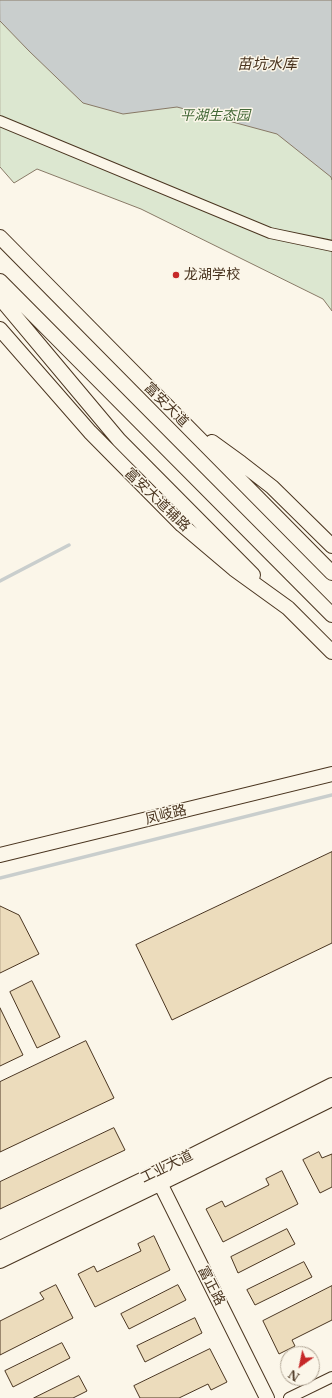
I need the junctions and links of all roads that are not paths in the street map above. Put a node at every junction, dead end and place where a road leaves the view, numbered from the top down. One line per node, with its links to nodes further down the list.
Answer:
1 (0, 121): 3 (street)
2 (0, 237): 7 (main road, 富安大道)
3 (332, 246)
4 (0, 281): 11 (main road)
5 (0, 298): 10 (main road)
6 (0, 329): 10 (main road, 富安大道辅路)
7 (180, 419): 8 (main road); 9 (main road, 富安大道)
8 (332, 546)
9 (332, 573)
10 (288, 608): 12 (main road, 富安大道辅路)
11 (332, 615)
12 (332, 652)
13 (332, 774): 14 (main road, 凤岐路)
14 (0, 855)
15 (332, 1085): 17 (main road, 工业大道)
16 (332, 1099): 17 (main road, 工业大道)
17 (158, 1179): 18 (main road, 工业大道); 19 (main road, 工业大道); 21 (main road, 富正路)
18 (0, 1248)
19 (0, 1261)
20 (332, 1377): 22 (street)
21 (267, 1398)
22 (289, 1398)

